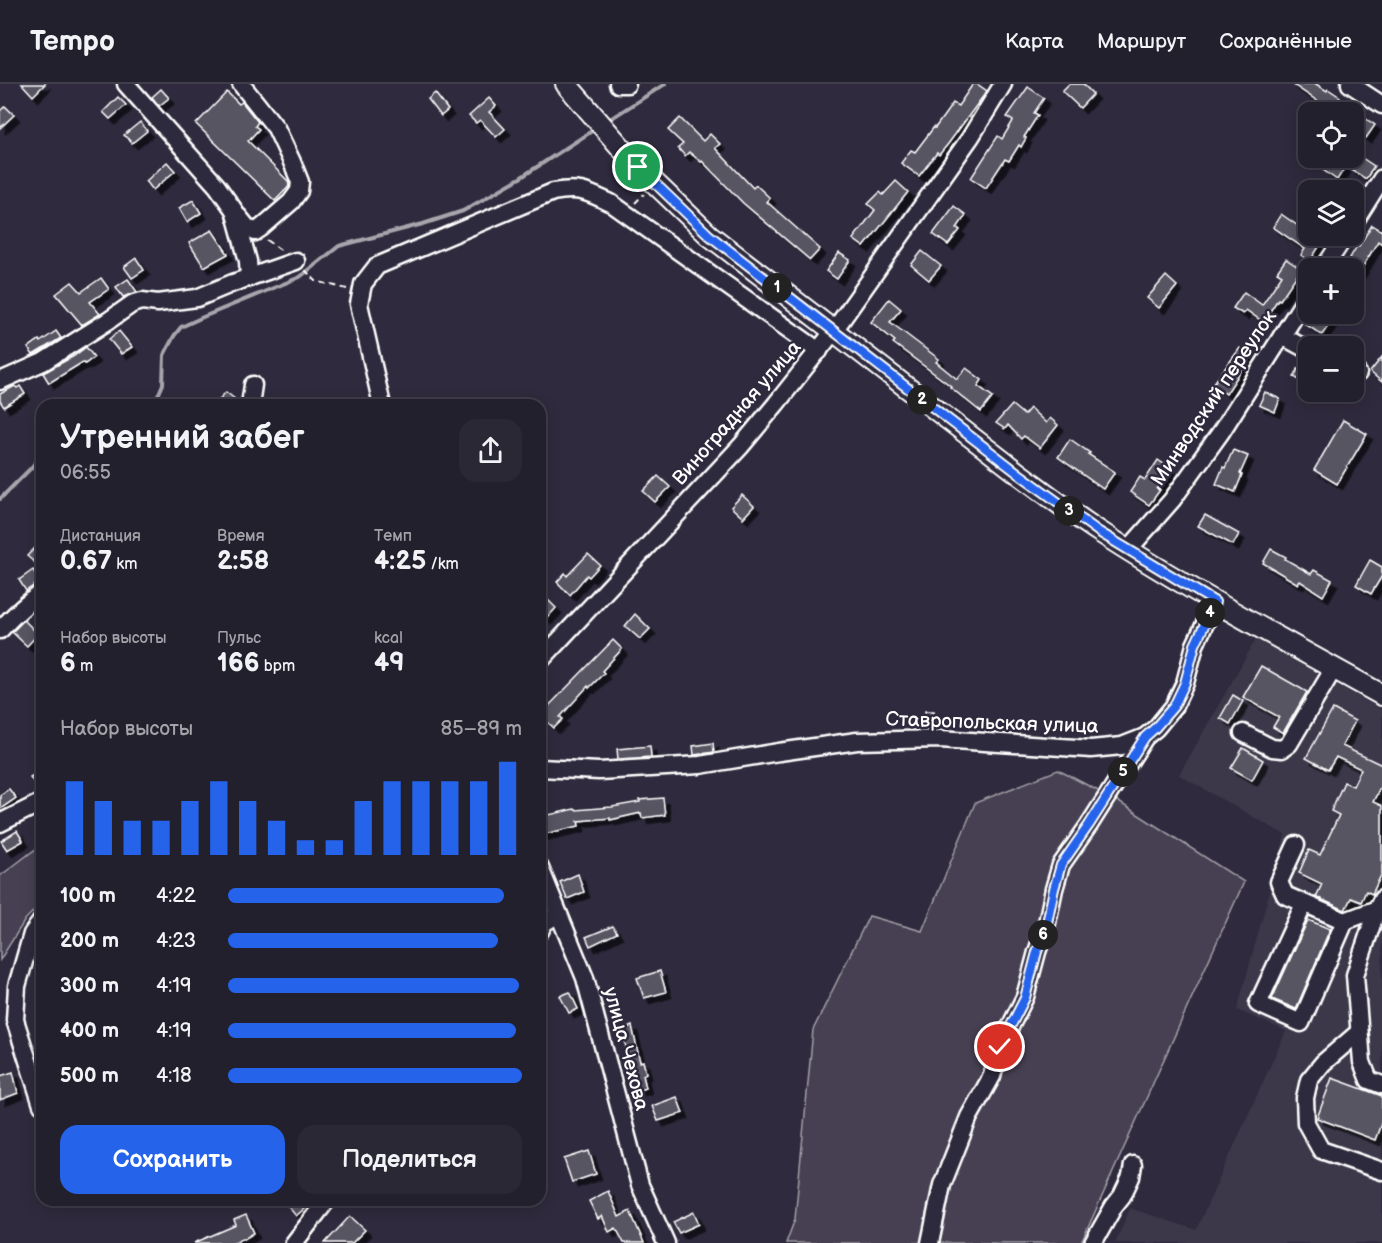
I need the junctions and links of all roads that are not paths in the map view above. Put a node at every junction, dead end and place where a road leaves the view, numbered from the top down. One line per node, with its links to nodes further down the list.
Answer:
1 (126, 84): 11 (street)
2 (241, 84): 11 (street)
3 (566, 84): 15 (main road)
4 (618, 84): 5 (street)
5 (627, 84)
6 (1003, 84): 15 (street, Виноградная улица)
7 (1350, 84): 8 (street)
8 (1382, 105)
9 (1382, 178): 10 (street)
10 (1364, 207)
11 (234, 210): 13 (street)
12 (296, 261): 13 (street)
13 (249, 278): 19 (street)
14 (1298, 310): 16 (street, Минводский переулок)
15 (833, 332): 18 (street, Виноградная улица); 23 (main road)
16 (1282, 336): 17 (street); 23 (street, Минводский переулок)
17 (1298, 345)
18 (819, 351): 22 (street); 27 (street, Виноградная улица)
19 (0, 381)
20 (253, 385): 21 (street)
21 (251, 399)
22 (381, 399)
23 (1128, 550): 25 (main road)
24 (36, 598): 26 (street)
25 (1215, 602): 28 (main road); 31 (street, Ставропольская улица)
26 (0, 630)
27 (546, 656)
28 (1334, 668): 29 (main road); 30 (street)
29 (1382, 695)
30 (1243, 734)
31 (1145, 737): 32 (street, Ставропольская улица); 52 (street)
32 (546, 768)
33 (36, 805): 34 (street)
34 (0, 823)
35 (1296, 845): 37 (street)
36 (546, 883): 39 (street, улица Чехова)
37 (1304, 904): 40 (street); 40 (street)
38 (1379, 904): 40 (street); 43 (street)
39 (558, 914): 41 (street); 51 (street, улица Чехова)
40 (1345, 921)
41 (546, 922)
42 (36, 928): 46 (street)
43 (1376, 935): 44 (street)
44 (1359, 1032): 45 (street); 48 (street)
45 (1382, 1085)
46 (36, 1086)
47 (1133, 1165): 53 (street)
48 (1382, 1171)
49 (322, 1206): 50 (street)
50 (294, 1243)
51 (666, 1243)
52 (930, 1243)
53 (1093, 1243)

